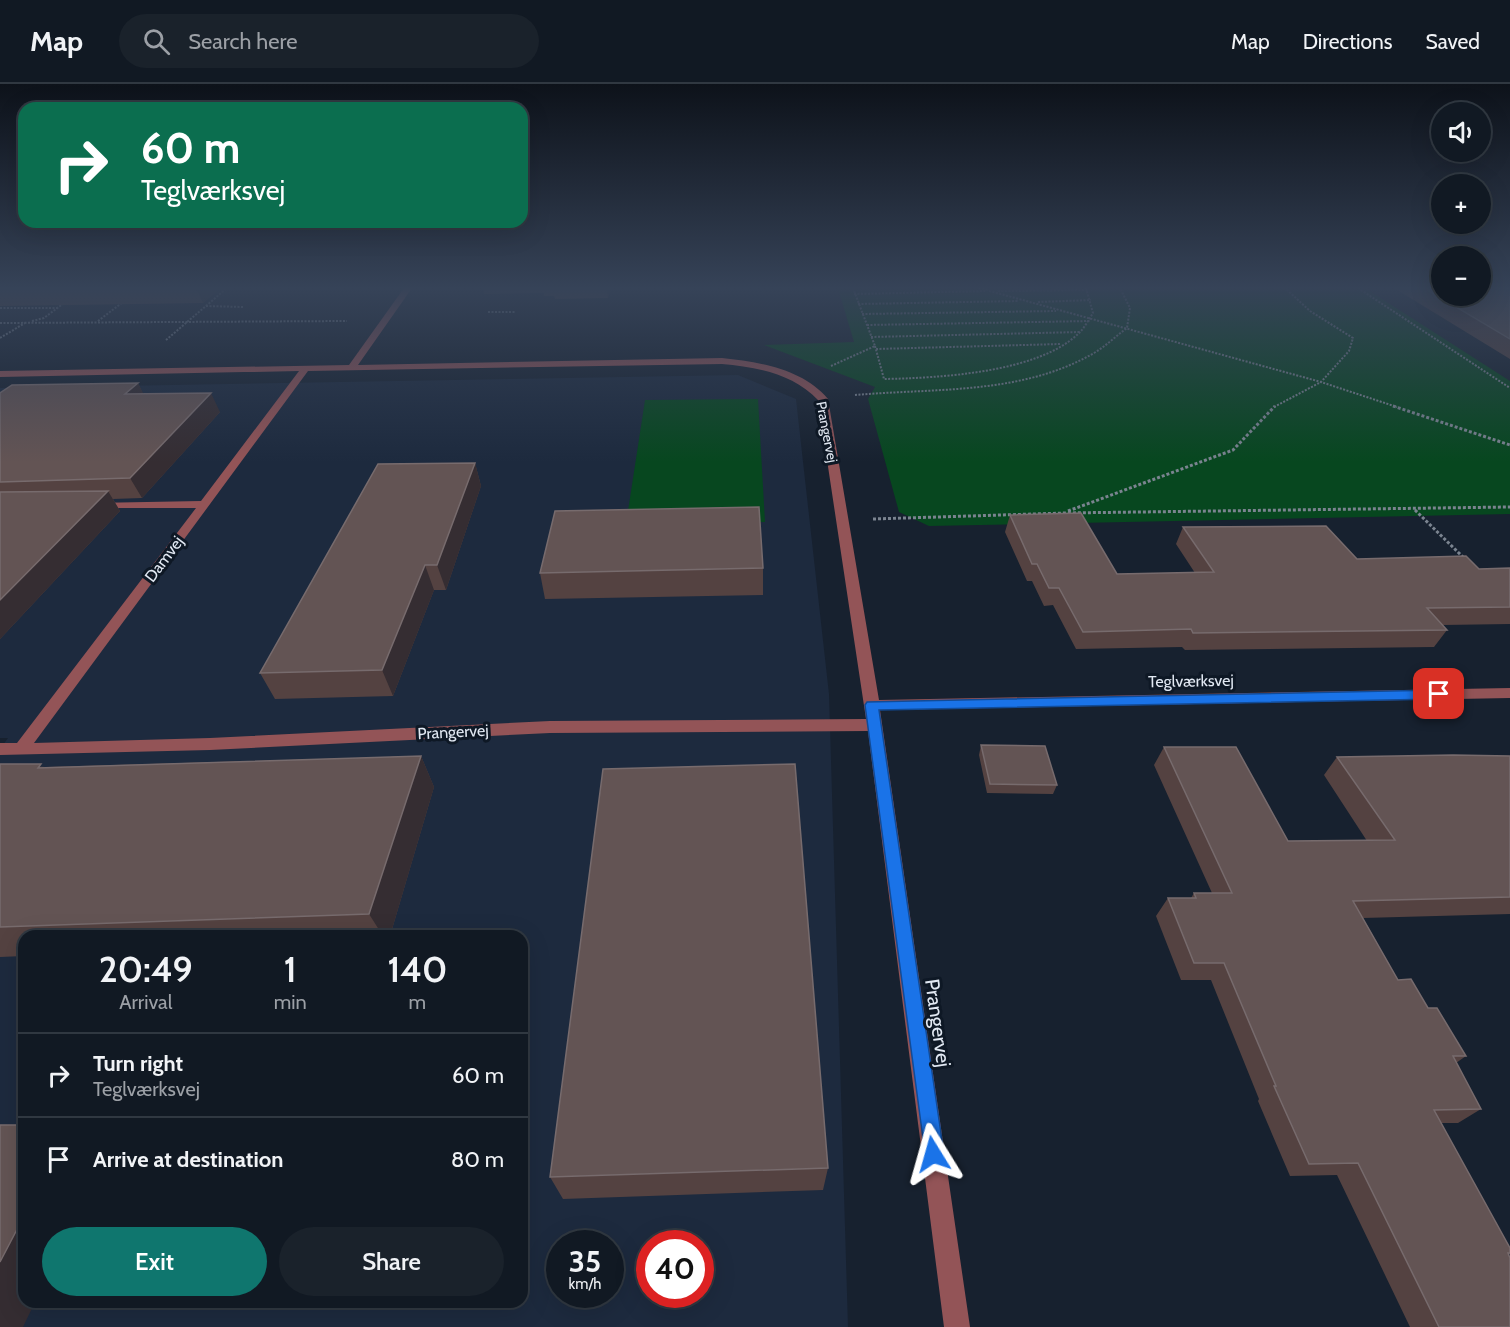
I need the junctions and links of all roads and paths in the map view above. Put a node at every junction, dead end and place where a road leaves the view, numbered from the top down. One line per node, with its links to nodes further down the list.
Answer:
1 (161, 346): 12 (path)
2 (367, 346): 10 (street)
3 (970, 346): 9 (path)
4 (1060, 346): 9 (path)
5 (1103, 346): 17 (path)
6 (1192, 346): 15 (path)
7 (1351, 346): 15 (path)
8 (1446, 346): 16 (path)
9 (875, 348): 14 (path)
10 (352, 367): 11 (street, Prangervej); 14 (street, Prangervej)
11 (306, 368): 12 (street, Prangervej); 19 (street, Damvej)
12 (133, 372): 13 (street, Prangervej)
13 (0, 374)
14 (799, 381): 17 (street, Prangervej)
15 (1321, 382): 18 (path); 23 (path)
16 (1510, 388)
17 (823, 399): 24 (street, Prangervej)
18 (1510, 445)
19 (205, 504): 20 (street); 30 (street, Damvej)
20 (80, 506)
21 (1510, 507): 22 (path)
22 (1414, 509): 23 (path); 25 (path)
23 (1065, 513): 24 (path)
24 (843, 519): 27 (street, Prangervej)
25 (1470, 563)
26 (1510, 693): 27 (street, Teglværksvej)
27 (872, 705): 28 (street, Prangervej)
28 (874, 725): 30 (street, Prangervej); 31 (street, Prangervej)
29 (0, 749): 30 (street)
30 (21, 749)
31 (957, 1327)

